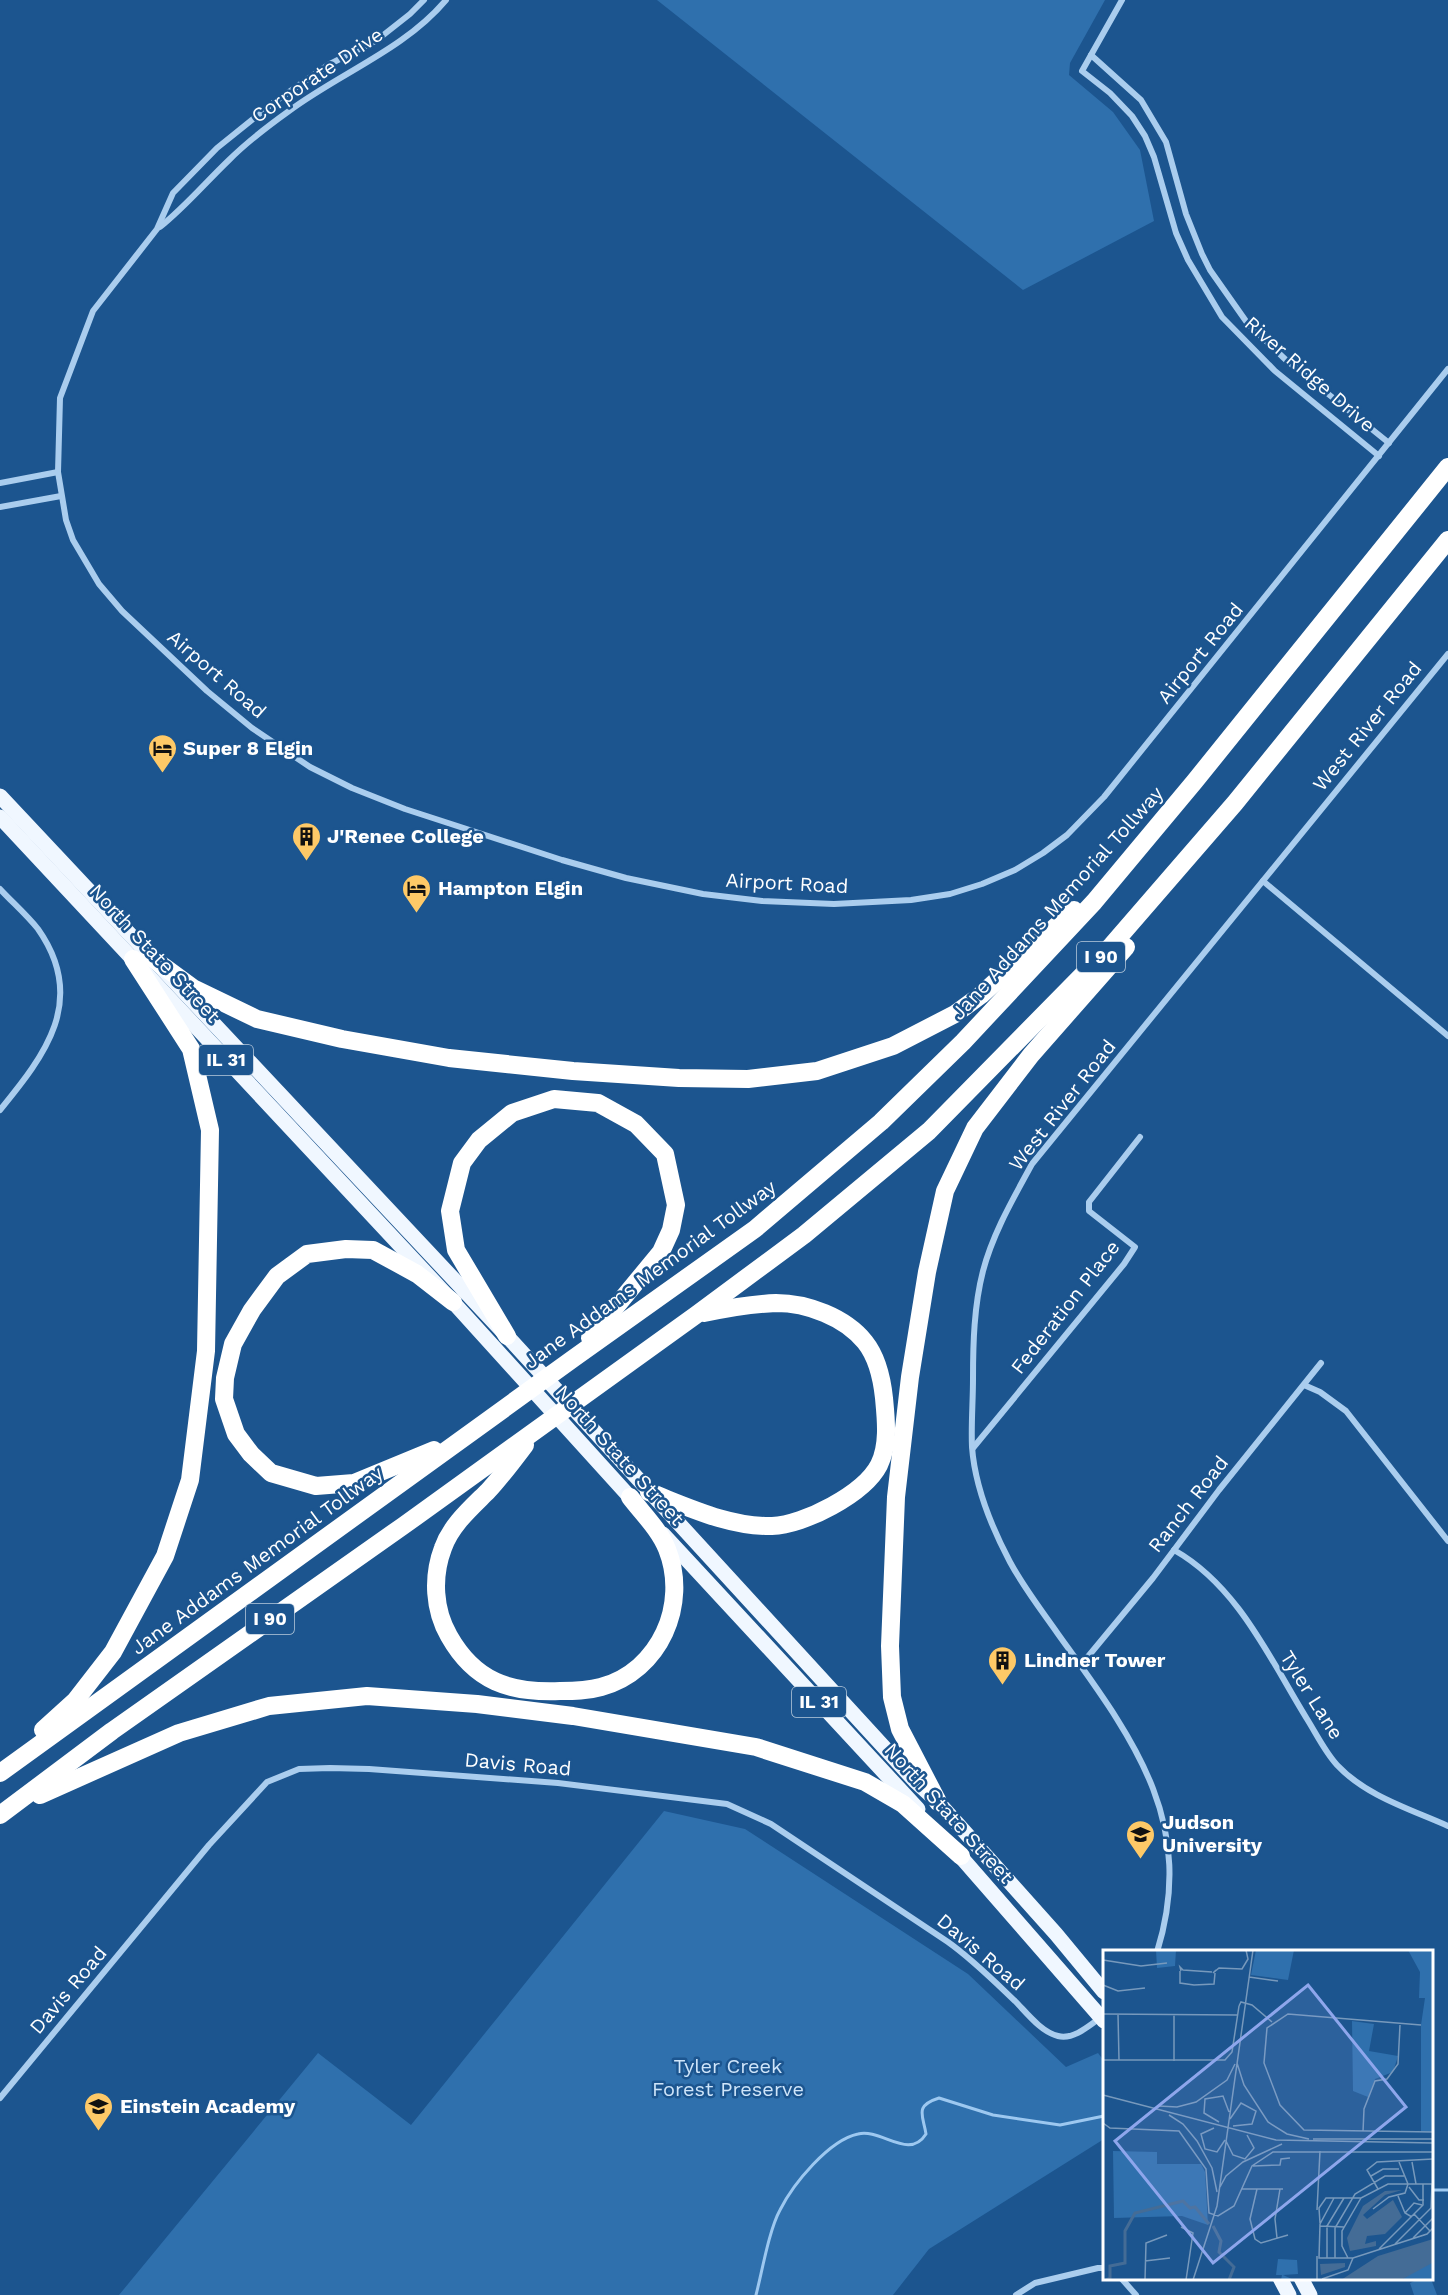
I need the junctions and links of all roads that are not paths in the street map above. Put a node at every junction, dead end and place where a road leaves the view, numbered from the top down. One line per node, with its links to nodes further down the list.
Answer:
1 (424, 0): 5 (street, Corporate Drive)
2 (446, 0): 5 (street, Corporate Drive)
3 (1122, 0): 4 (street)
4 (1091, 55): 6 (street, River Ridge Drive); 7 (street, River Ridge Drive)
5 (157, 229): 12 (street, Corporate Drive)
6 (1208, 266): 7 (street); 9 (street, River Ridge Drive)
7 (1194, 273): 10 (street, River Ridge Drive)
8 (1448, 369): 9 (street, Airport Road)
9 (1389, 443): 10 (street, Airport Road)
10 (1379, 456): 14 (street, Airport Road)
11 (1448, 467): 22 (highway, Jane Addams Memorial Tollway / I 90)
12 (58, 472): 13 (street); 14 (street, Airport Road)
13 (0, 483)
14 (61, 496): 15 (street)
15 (0, 507)
16 (1448, 540): 19 (highway, I 90)
17 (1448, 654): 21 (street, West River Road)
18 (0, 796): 24 (main road, North State Street / IL 31)
19 (1235, 803): 29 (highway, I 90); 44 (highway)
20 (0, 817): 24 (main road, North State Street / IL 31)
21 (1263, 881): 25 (street); 36 (street, West River Road)
22 (1109, 884): 24 (highway); 31 (highway, Jane Addams Memorial Tollway / I 90)
23 (0, 889): 26 (street)
24 (140, 957): 28 (main road, North State Street / IL 31); 30 (main road, North State Street / IL 31); 42 (highway)
25 (1448, 1036)
26 (0, 1110)
27 (1140, 1137): 36 (street, Federation Place)
28 (453, 1302): 35 (highway); 38 (main road, North State Street / IL 31)
29 (696, 1315): 34 (highway, I 90); 37 (highway)
30 (507, 1336): 31 (highway); 37 (main road, North State Street / IL 31)
31 (574, 1358): 35 (highway, Jane Addams Memorial Tollway / I 90)
32 (1321, 1363): 33 (street, Ranch Road)
33 (1304, 1385): 39 (street); 40 (street, Ranch Road)
34 (537, 1430): 38 (highway); 45 (highway, I 90)
35 (469, 1435): 43 (highway, Jane Addams Memorial Tollway / I 90)
36 (972, 1449): 41 (street, West River Road)
37 (649, 1492): 44 (main road, North State Street / IL 31)
38 (630, 1497): 47 (main road, North State Street / IL 31)
39 (1448, 1541)
40 (1174, 1550): 41 (street, Ranch Road); 46 (street, Tyler Lane)
41 (1081, 1665): 48 (street, West River Road)
42 (0, 1768)
43 (0, 1773)
44 (938, 1802): 49 (main road, North State Street / IL 31)
45 (3, 1813): 47 (highway)
46 (1448, 1826)
47 (961, 1856): 50 (main road, North State Street / IL 31)
48 (1158, 1950)
49 (1103, 1991)
50 (1103, 2017): 51 (street, Davis Road)
51 (0, 2098)
52 (1103, 2268): 56 (street)
53 (1123, 2280): 57 (street)
54 (1281, 2280): 58 (main road)
55 (1302, 2280): 59 (main road)
56 (1016, 2295)
57 (1136, 2295)
58 (1289, 2295)
59 (1310, 2295)

